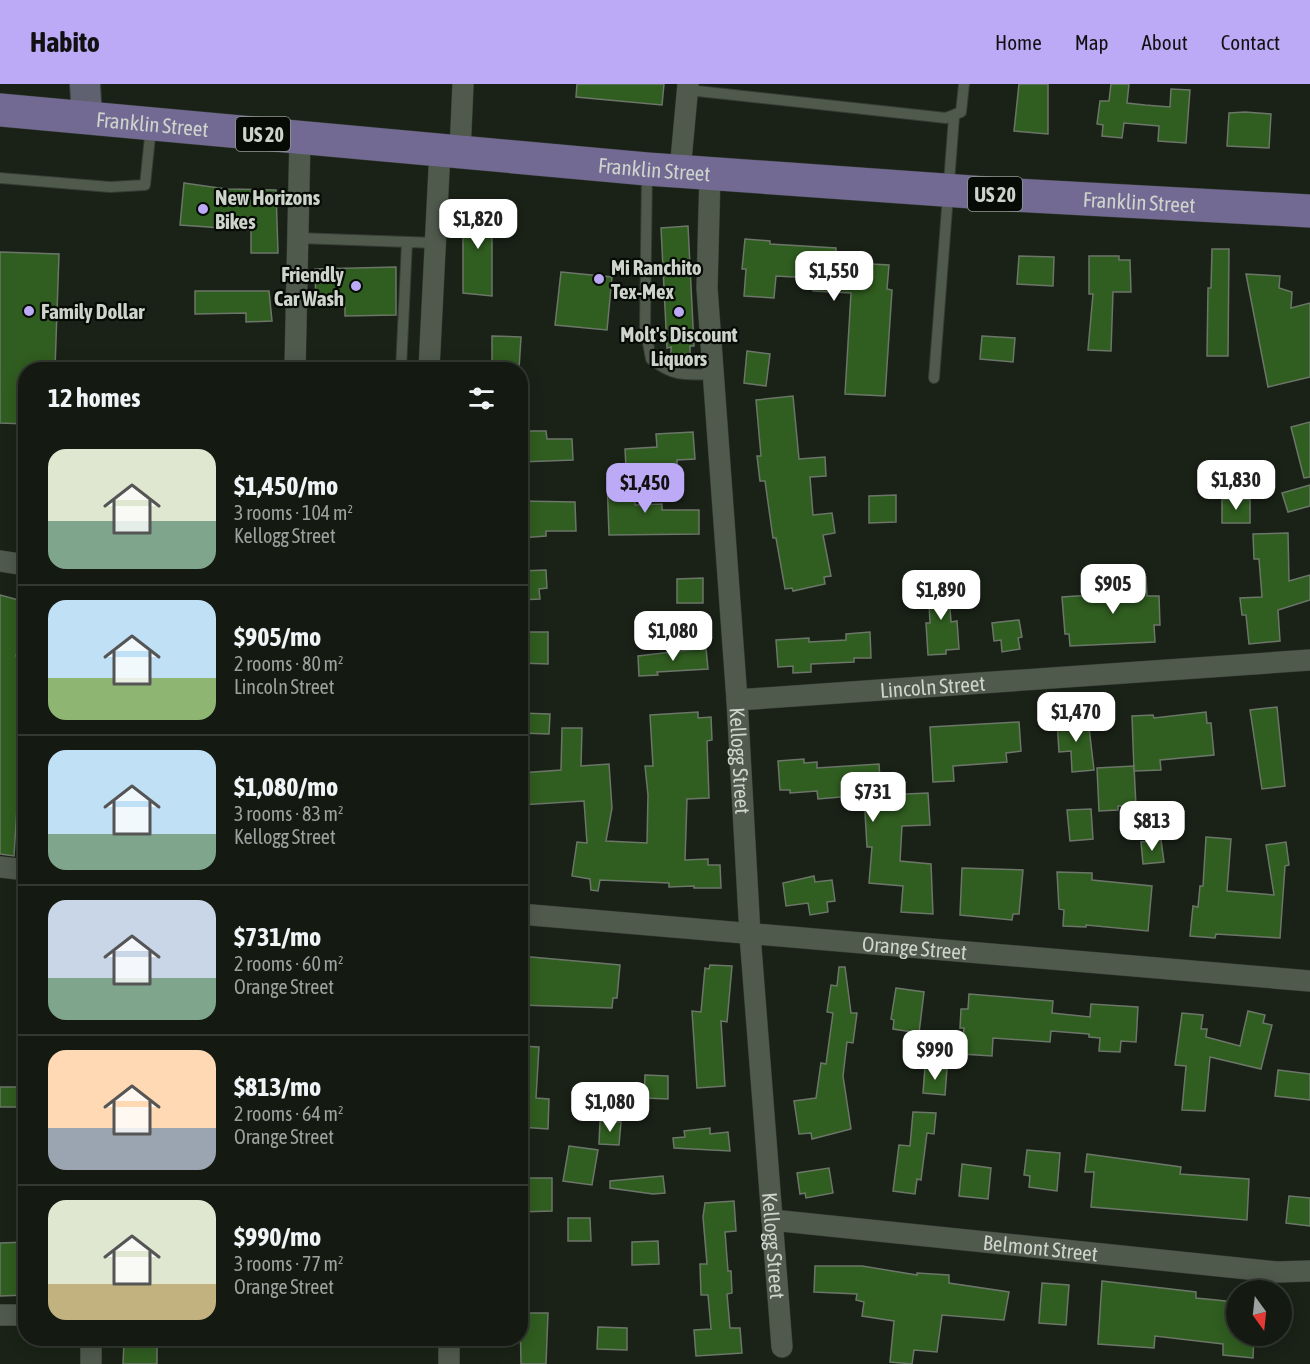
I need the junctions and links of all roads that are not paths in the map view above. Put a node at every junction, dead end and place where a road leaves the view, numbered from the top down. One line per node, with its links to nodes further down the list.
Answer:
1 (85, 84): 7 (street)
2 (463, 84): 10 (street)
3 (964, 84): 6 (lane)
4 (688, 87): 6 (lane); 12 (street, Kellogg Street)
5 (0, 110): 7 (main road, Franklin Street / US 20)
6 (954, 117): 14 (lane)
7 (87, 118): 8 (main road, Franklin Street / US 20)
8 (152, 124): 9 (main road, Franklin Street / US 20); 13 (lane)
9 (300, 137): 10 (main road, Franklin Street / US 20); 16 (street)
10 (450, 151): 11 (main road, Franklin Street / US 20); 18 (street)
11 (646, 169): 12 (main road, Franklin Street / US 20); 22 (lane)
12 (695, 173): 14 (main road, Franklin Street / US 20); 22 (street, Kellogg Street)
13 (0, 178)
14 (948, 190): 15 (main road, Franklin Street / US 20); 23 (lane)
15 (1310, 211)
16 (298, 238): 17 (lane); 19 (street)
17 (407, 242): 18 (lane); 20 (lane)
18 (436, 243): 21 (street)
19 (295, 362)
20 (401, 362)
21 (429, 362)
22 (712, 374): 27 (street, Kellogg Street)
23 (934, 378)
24 (0, 561): 25 (street)
25 (18, 564)
26 (1310, 660): 27 (street, Lincoln Street)
27 (737, 700): 31 (street, Kellogg Street)
28 (0, 867): 29 (street)
29 (18, 869)
30 (528, 915): 31 (street, Orange Street)
31 (750, 935): 32 (street, Orange Street); 33 (street, Kellogg Street)
32 (1310, 981)
33 (772, 1220): 34 (street, Belmont Street); 39 (street, Kellogg Street)
34 (1310, 1270)
35 (0, 1315): 36 (street)
36 (18, 1315)
37 (91, 1346): 40 (street)
38 (449, 1346): 41 (street)
39 (782, 1347)
40 (91, 1364)
41 (449, 1364)

